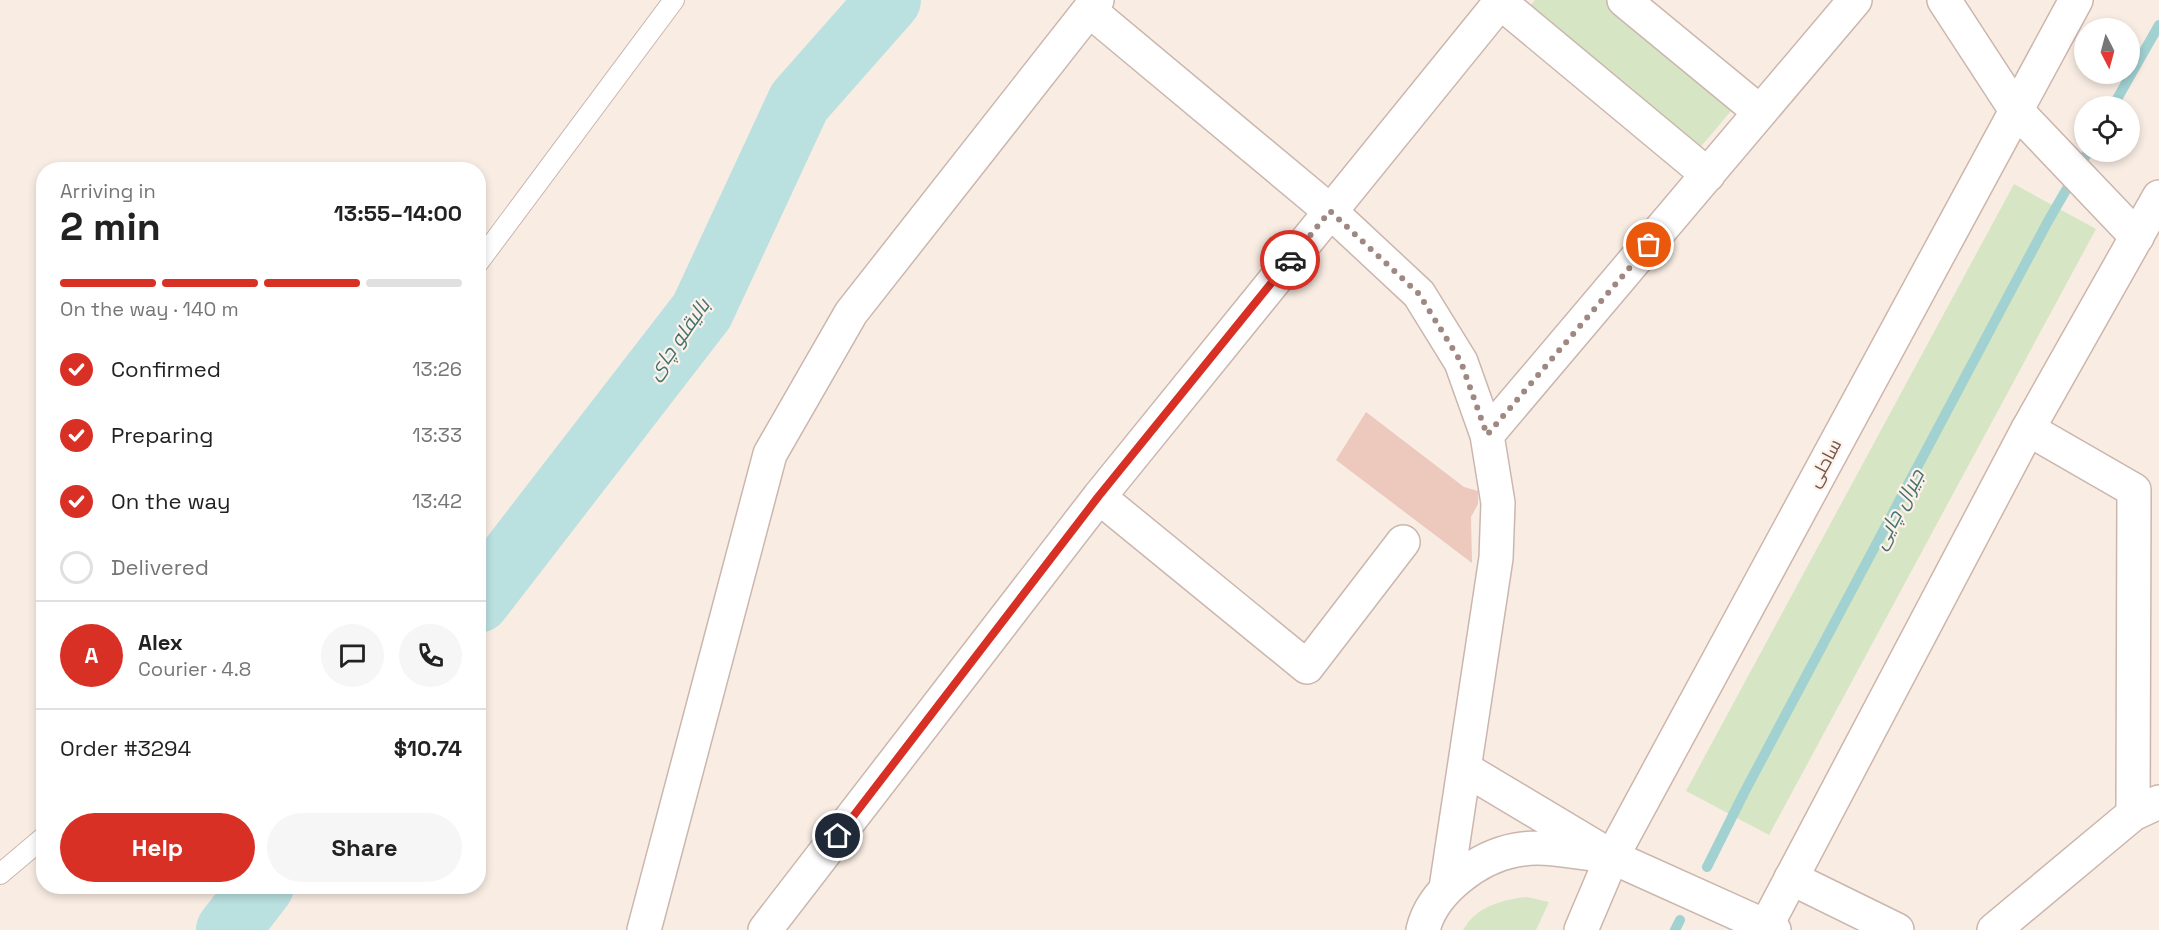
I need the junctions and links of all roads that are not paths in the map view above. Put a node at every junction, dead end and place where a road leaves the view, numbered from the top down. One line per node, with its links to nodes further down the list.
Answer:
1 (674, 0): 14 (lane)
2 (1624, 0): 9 (street)
3 (1855, 0): 9 (street)
4 (1944, 0): 8 (street)
5 (2076, 0): 8 (street, ساحلی)
6 (1501, 1): 10 (street); 12 (street)
7 (1093, 5): 12 (street); 27 (street)
8 (2015, 109): 13 (street); 22 (street, ساحلی)
9 (1760, 112): 10 (street)
10 (1708, 176): 16 (street)
11 (2159, 196): 13 (street)
12 (1330, 211): 16 (street); 17 (street)
13 (2137, 237): 15 (street)
14 (486, 252)
15 (2028, 429): 20 (street); 24 (street)
16 (1487, 435): 19 (street)
17 (1098, 497): 18 (street); 28 (street)
18 (1402, 542)
19 (1465, 769): 22 (street); 25 (street)
20 (2146, 808): 32 (street)
21 (36, 844): 23 (lane)
22 (1612, 857): 25 (street); 26 (street); 30 (street, ساحلی)
23 (0, 874)
24 (1791, 878): 26 (street); 31 (street)
25 (1446, 888): 29 (street)
26 (1768, 928)
27 (644, 930)
28 (765, 930)
29 (1423, 930)
30 (1581, 930)
31 (1897, 930)
32 (1994, 930)

